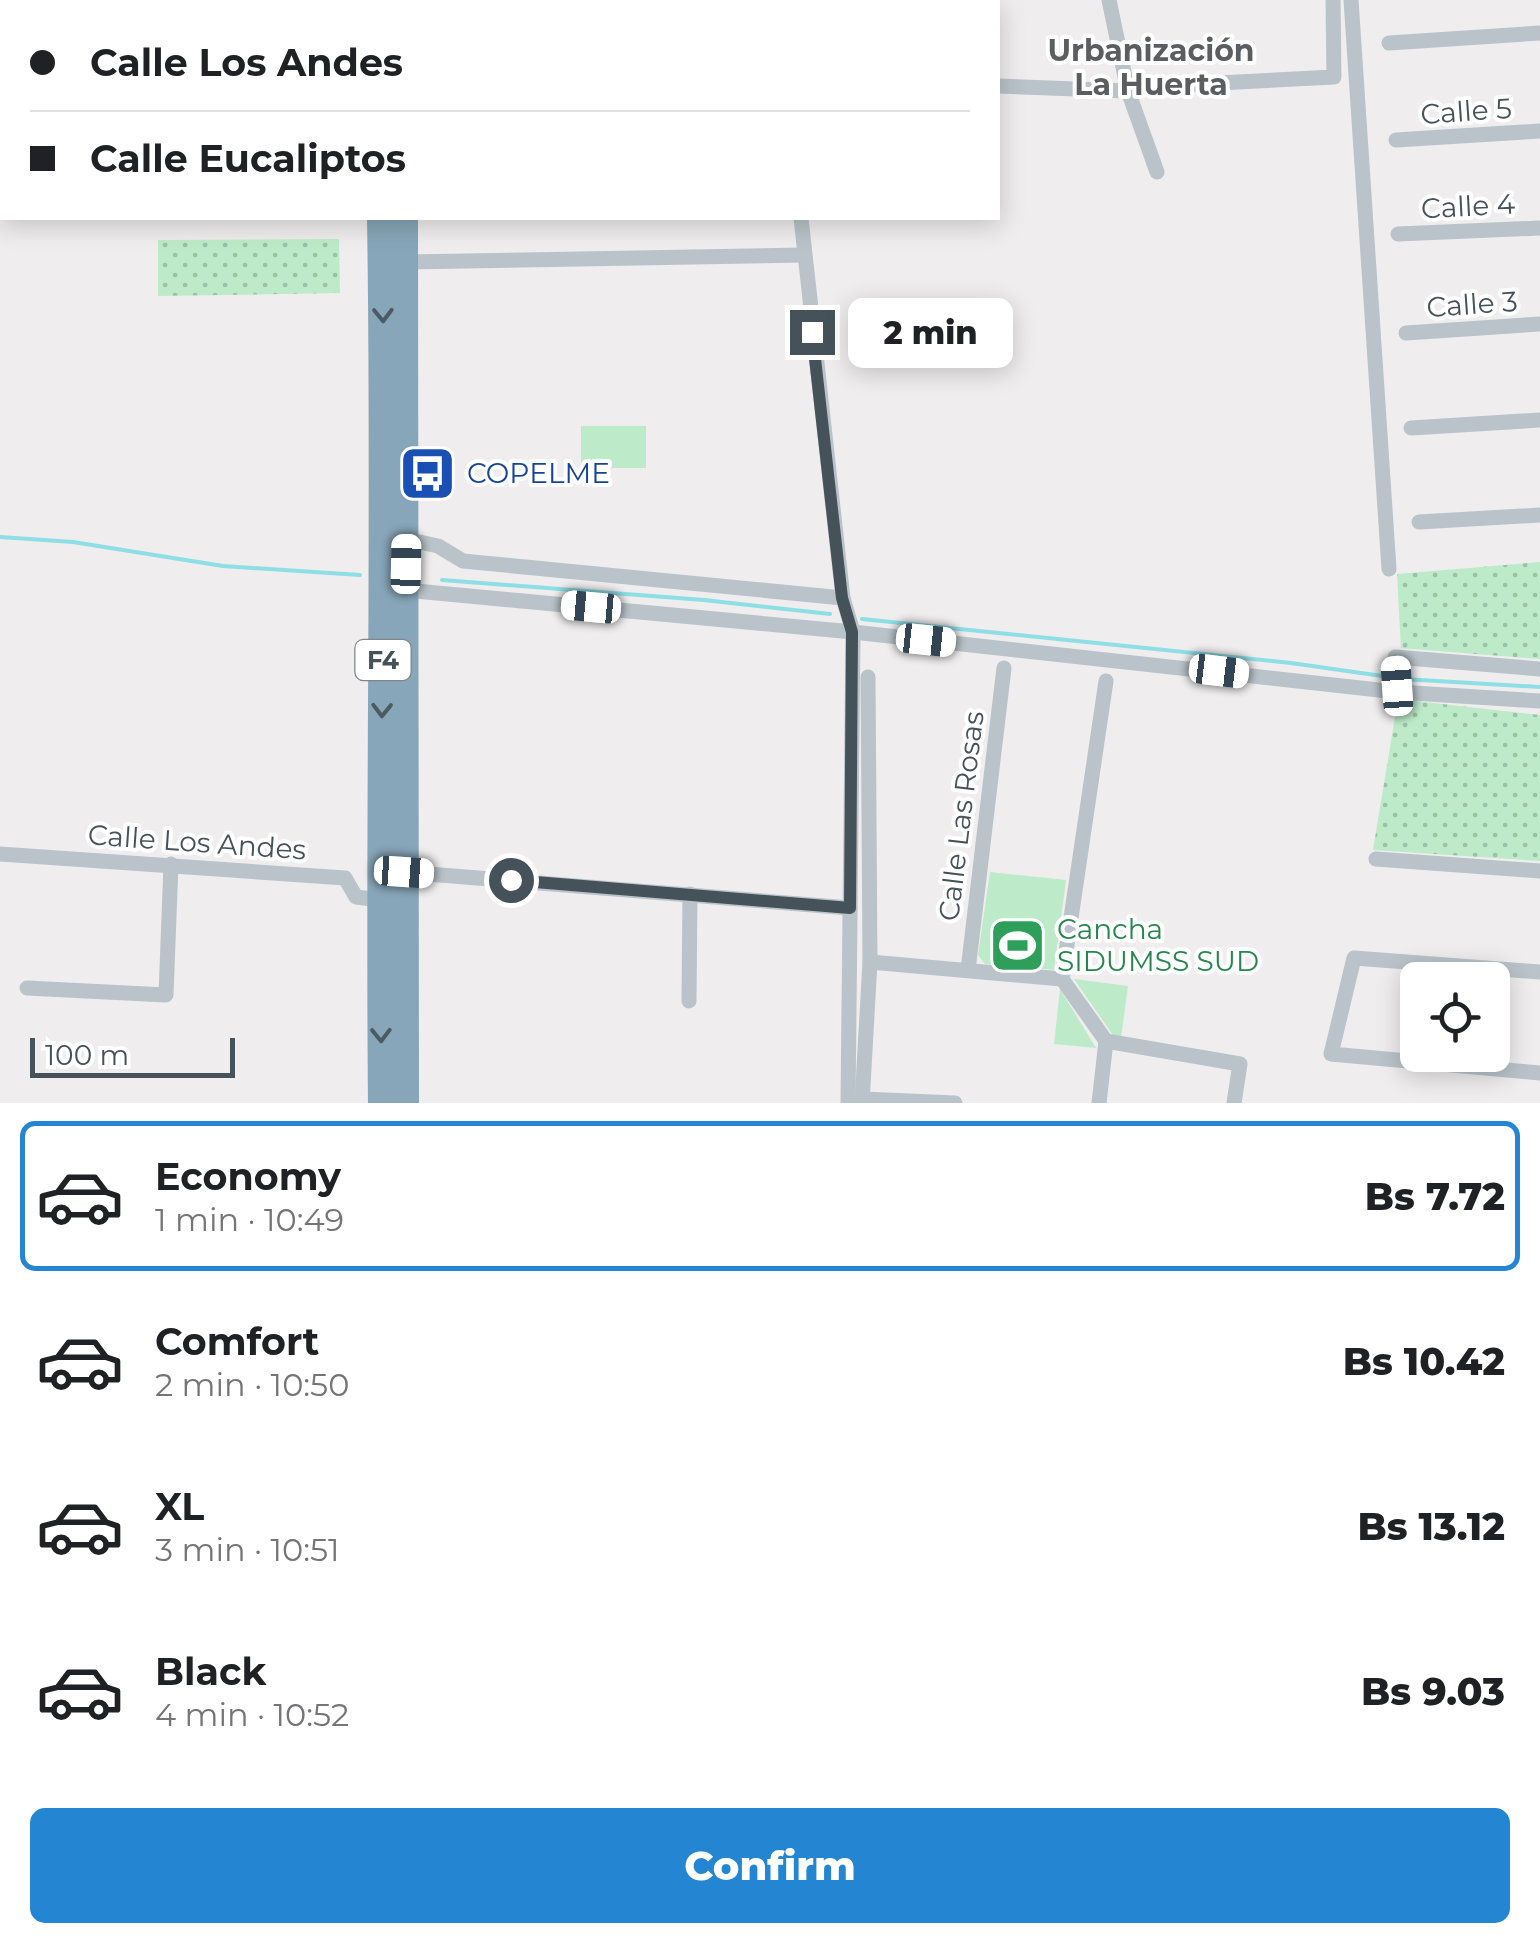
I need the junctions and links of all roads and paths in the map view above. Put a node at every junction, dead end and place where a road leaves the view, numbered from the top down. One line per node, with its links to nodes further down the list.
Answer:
1 (1109, 0): 7 (street)
2 (1332, 0): 7 (street)
3 (1350, 0): 25 (street)
4 (1540, 33): 5 (street)
5 (1389, 43)
6 (1000, 86): 7 (street)
7 (1128, 91): 10 (street)
8 (1540, 131): 9 (street, Calle 5)
9 (1396, 140)
10 (1157, 172)
11 (381, 220): 41 (highway, F4, one-way to 41)
12 (404, 220): 17 (highway, F4)
13 (801, 220): 16 (street)
14 (1540, 228): 15 (street, Calle 4)
15 (1398, 234)
16 (803, 255): 17 (street); 27 (street)
17 (406, 262): 24 (highway, F4)
18 (1540, 324): 19 (street, Calle 3)
19 (1406, 333)
20 (1540, 420): 21 (street)
21 (1412, 428)
22 (1540, 515): 23 (street)
23 (1419, 522)
24 (406, 539): 26 (highway, F4); 27 (street)
25 (1389, 570)
26 (405, 590): 28 (street); 39 (highway, F4)
27 (842, 598): 28 (street)
28 (852, 632): 33 (street); 42 (street)
29 (1004, 668): 44 (street, Calle Las Rosas)
30 (1540, 669): 33 (street)
31 (868, 677): 43 (street)
32 (1106, 680): 46 (street)
33 (1397, 689): 34 (street)
34 (1540, 701)
35 (0, 854): 37 (street, Calle Los Andes)
36 (1376, 859): 38 (street)
37 (170, 864): 41 (street, Calle Los Andes); 47 (street)
38 (1540, 871)
39 (404, 872): 40 (street); 53 (highway, F4)
40 (690, 894): 42 (street); 48 (street)
41 (380, 900): 52 (highway, F4, one-way to 52)
42 (850, 908): 51 (street)
43 (870, 962): 44 (street); 51 (street)
44 (968, 970): 46 (street)
45 (1540, 972): 50 (street)
46 (1062, 979): 49 (street)
47 (27, 988)
48 (689, 1001)
49 (1106, 1041): 55 (street); 56 (street)
50 (1540, 1073)
51 (858, 1102): 54 (street)
52 (382, 1103)
53 (405, 1103)
54 (956, 1103)
55 (1099, 1103)
56 (1234, 1103)

